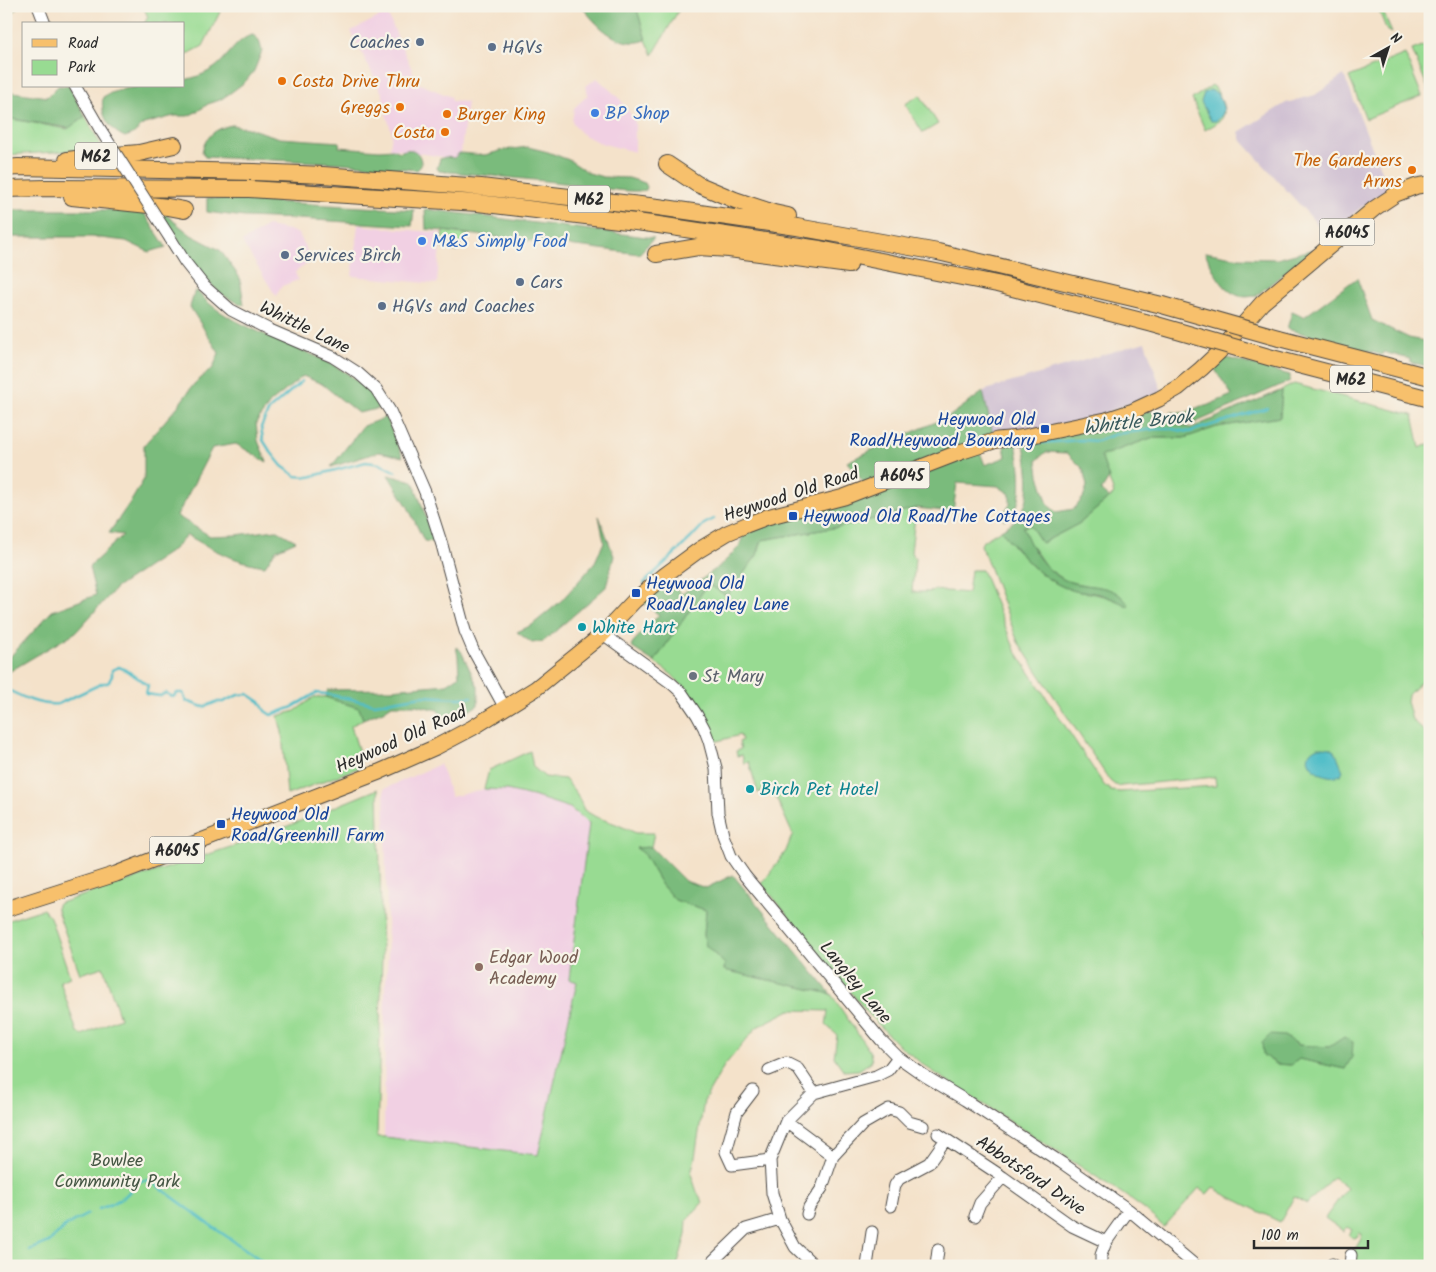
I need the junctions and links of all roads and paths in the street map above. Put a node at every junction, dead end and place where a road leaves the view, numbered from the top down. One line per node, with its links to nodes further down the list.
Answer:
1 (38, 6): 2 (street)
2 (44, 22)
3 (75, 88): 17 (street, Whittle Lane, bridge)
4 (174, 145): 6 (highway, M62)
5 (667, 164): 11 (highway, M62)
6 (12, 168): 11 (highway, M62)
7 (1430, 184): 16 (main road, Heywood Old Road / A6045)
8 (47, 188): 9 (highway, M62); 10 (highway, M62); 13 (highway, M62)
9 (6, 189)
10 (184, 210)
11 (938, 252): 14 (highway, M62, bridge)
12 (656, 254): 13 (highway, M62)
13 (997, 284): 15 (highway, M62, bridge)
14 (1430, 377)
15 (1430, 400)
16 (603, 634): 17 (main road, Heywood Old Road / A6045); 19 (street, Langley Lane)
17 (505, 708): 18 (main road, Heywood Old Road / A6045)
18 (6, 909)
19 (898, 1057): 22 (street); 29 (street, Langley Lane)
20 (769, 1070): 22 (street)
21 (753, 1090): 26 (street)
22 (814, 1093): 23 (street)
23 (786, 1121): 25 (street); 26 (street)
24 (923, 1126): 25 (street)
25 (834, 1156): 30 (street)
26 (770, 1160): 32 (street)
27 (1003, 1177): 28 (street, Abbotsford Drive); 31 (street); 34 (street, Abbotsford Drive)
28 (891, 1206)
29 (1130, 1210): 34 (street); 41 (street, Langley Lane)
30 (807, 1214)
31 (975, 1216)
32 (780, 1219): 36 (street); 37 (street)
33 (872, 1232): 38 (street)
34 (1106, 1242): 40 (street)
35 (938, 1250): 39 (street)
36 (712, 1266)
37 (814, 1266)
38 (867, 1266)
39 (936, 1266)
40 (1102, 1266)
41 (1196, 1266)

